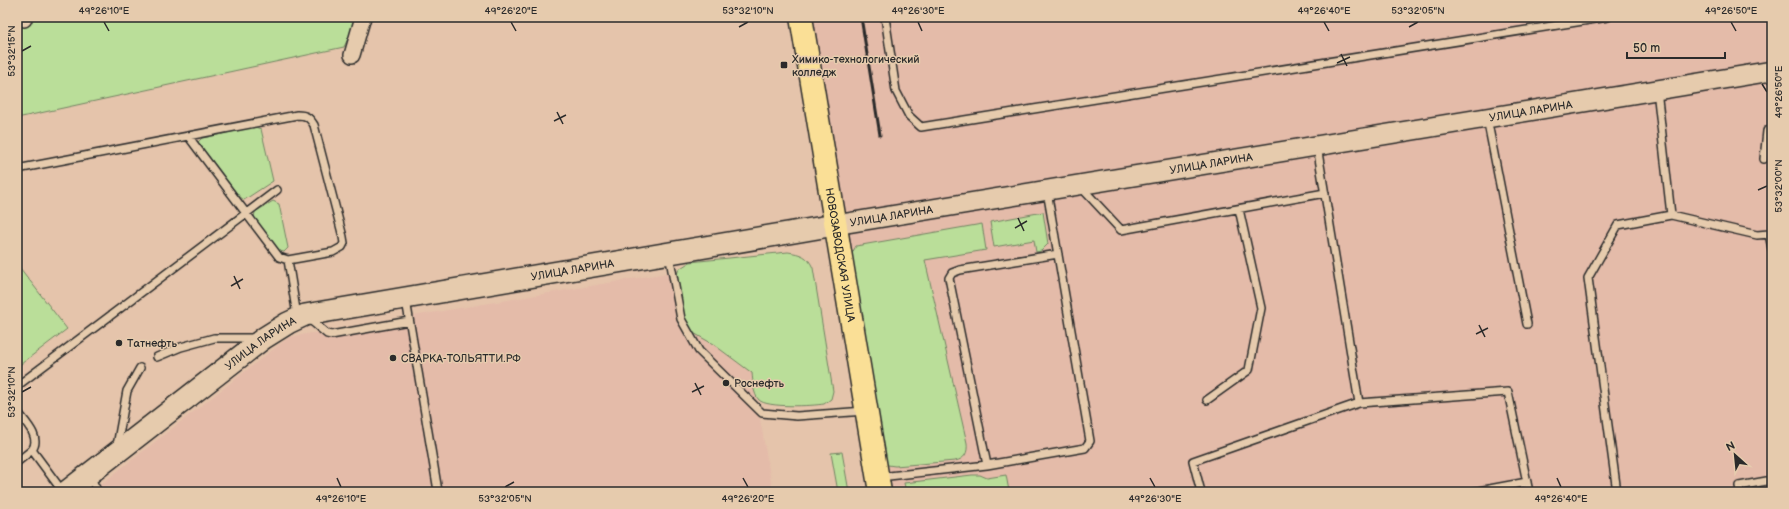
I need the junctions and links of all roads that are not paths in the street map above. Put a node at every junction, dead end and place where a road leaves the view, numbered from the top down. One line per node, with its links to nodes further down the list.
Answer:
1 (363, 17): 5 (street)
2 (801, 17): 21 (main road, НОВОЗАВОДСКАЯ УЛИЦА)
3 (884, 17): 4 (lane)
4 (1608, 17)
5 (352, 55)
6 (1772, 71): 7 (street, УЛИЦА ЛАРИНА)
7 (1657, 90): 8 (street, УЛИЦА ЛАРИНА); 20 (lane)
8 (1487, 118): 11 (street, УЛИЦА ЛАРИНА); 29 (lane)
9 (1772, 130): 12 (lane)
10 (188, 136): 13 (lane); 19 (lane); 25 (lane)
11 (1317, 146): 14 (street, УЛИЦА ЛАРИНА); 17 (lane)
12 (1764, 159)
13 (17, 170)
14 (1079, 185): 16 (street, УЛИЦА ЛАРИНА); 18 (lane)
15 (277, 190): 19 (lane)
16 (1047, 191): 21 (street, УЛИЦА ЛАРИНА); 24 (lane)
17 (1325, 193): 18 (lane); 35 (lane)
18 (1240, 209): 34 (lane)
19 (245, 214): 25 (lane); 33 (lane)
20 (1671, 215): 22 (lane); 52 (lane)
21 (835, 226): 23 (main road, УЛИЦА ЛАРИНА); 37 (main road, НОВОЗАВОДСКАЯ УЛИЦА)
22 (1772, 249)
23 (669, 254): 26 (main road, УЛИЦА ЛАРИНА); 37 (lane)
24 (1058, 254): 41 (lane); 41 (lane)
25 (288, 260): 27 (lane)
26 (406, 298): 27 (main road, УЛИЦА ЛАРИНА); 28 (lane)
27 (301, 317): 28 (lane); 30 (main road, УЛИЦА ЛАРИНА)
28 (409, 321): 46 (lane)
29 (1527, 324)
30 (264, 338): 31 (lane); 39 (main road, УЛИЦА ЛАРИНА)
31 (157, 357)
32 (140, 368): 39 (lane)
33 (17, 386)
34 (1207, 400)
35 (1359, 403): 43 (lane); 49 (lane)
36 (17, 411): 38 (lane)
37 (867, 411): 45 (main road, НОВОЗАВОДСКАЯ УЛИЦА)
38 (32, 450): 40 (lane); 47 (lane)
39 (116, 454): 44 (main road, УЛИЦА ЛАРИНА)
40 (17, 462)
41 (987, 465): 45 (lane)
42 (1772, 480): 53 (lane)
43 (1527, 482): 50 (lane); 51 (lane)
44 (93, 483): 48 (main road, УЛИЦА ЛАРИНА)
45 (879, 485)
46 (438, 491)
47 (63, 492)
48 (66, 492)
49 (1201, 492)
50 (1473, 492)
51 (1529, 492)
52 (1617, 492)
53 (1740, 492)

